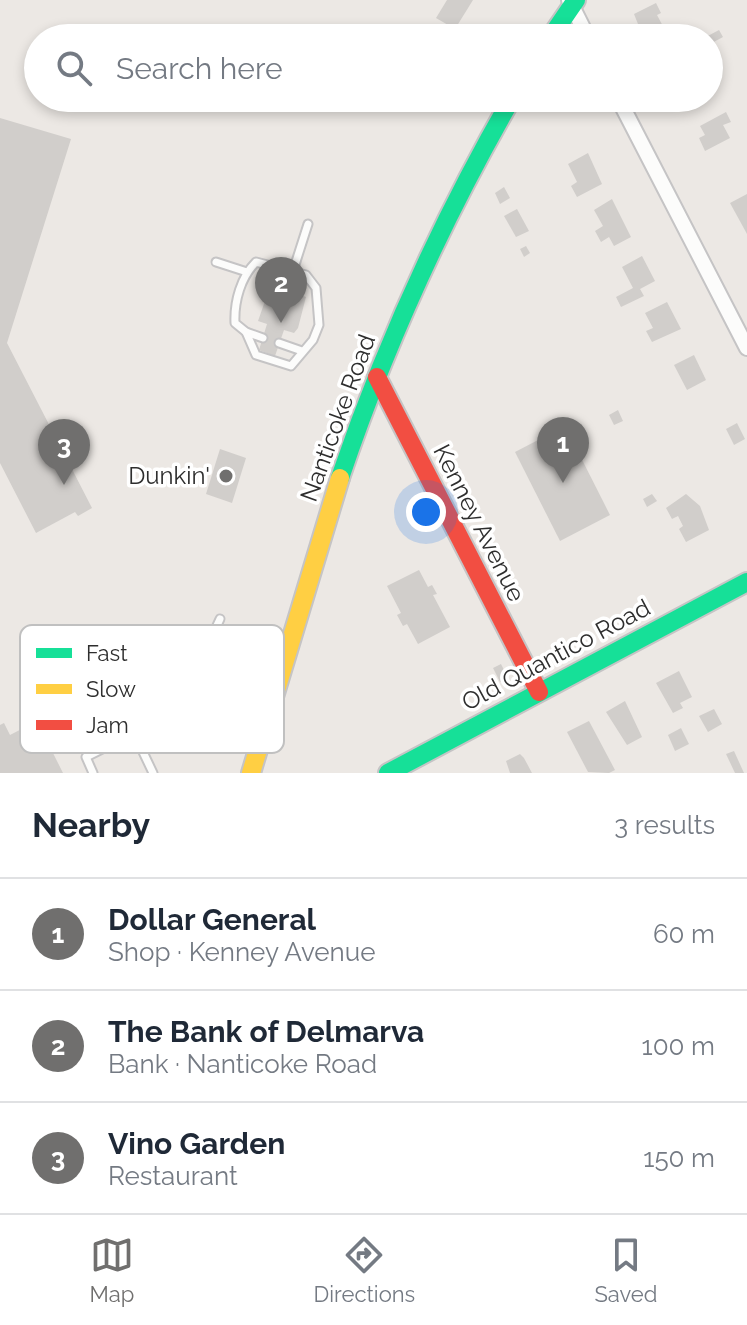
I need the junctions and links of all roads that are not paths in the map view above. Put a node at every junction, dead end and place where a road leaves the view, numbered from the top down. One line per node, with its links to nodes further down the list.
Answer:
1 (572, 2): 2 (main road); 3 (street)
2 (559, 24)
3 (582, 24)
4 (505, 112): 15 (main road, Nanticoke Road)
5 (625, 112): 13 (street)
6 (308, 224): 8 (lane)
7 (216, 262): 9 (lane)
8 (293, 271): 9 (lane); 14 (lane)
9 (247, 272): 10 (lane)
10 (246, 332): 11 (lane); 14 (lane)
11 (263, 338)
12 (279, 343): 14 (lane)
13 (747, 348)
14 (302, 351)
15 (377, 377): 19 (main road, Nanticoke Road); 20 (main road, Kenney Avenue)
16 (747, 582): 20 (main road, Old Quantico Road)
17 (220, 619): 18 (lane)
18 (218, 625)
19 (284, 666)
20 (539, 692): 25 (main road, Old Quantico Road)
21 (94, 753): 23 (lane)
22 (144, 753): 24 (lane)
23 (93, 773)
24 (153, 773)
25 (388, 773)

